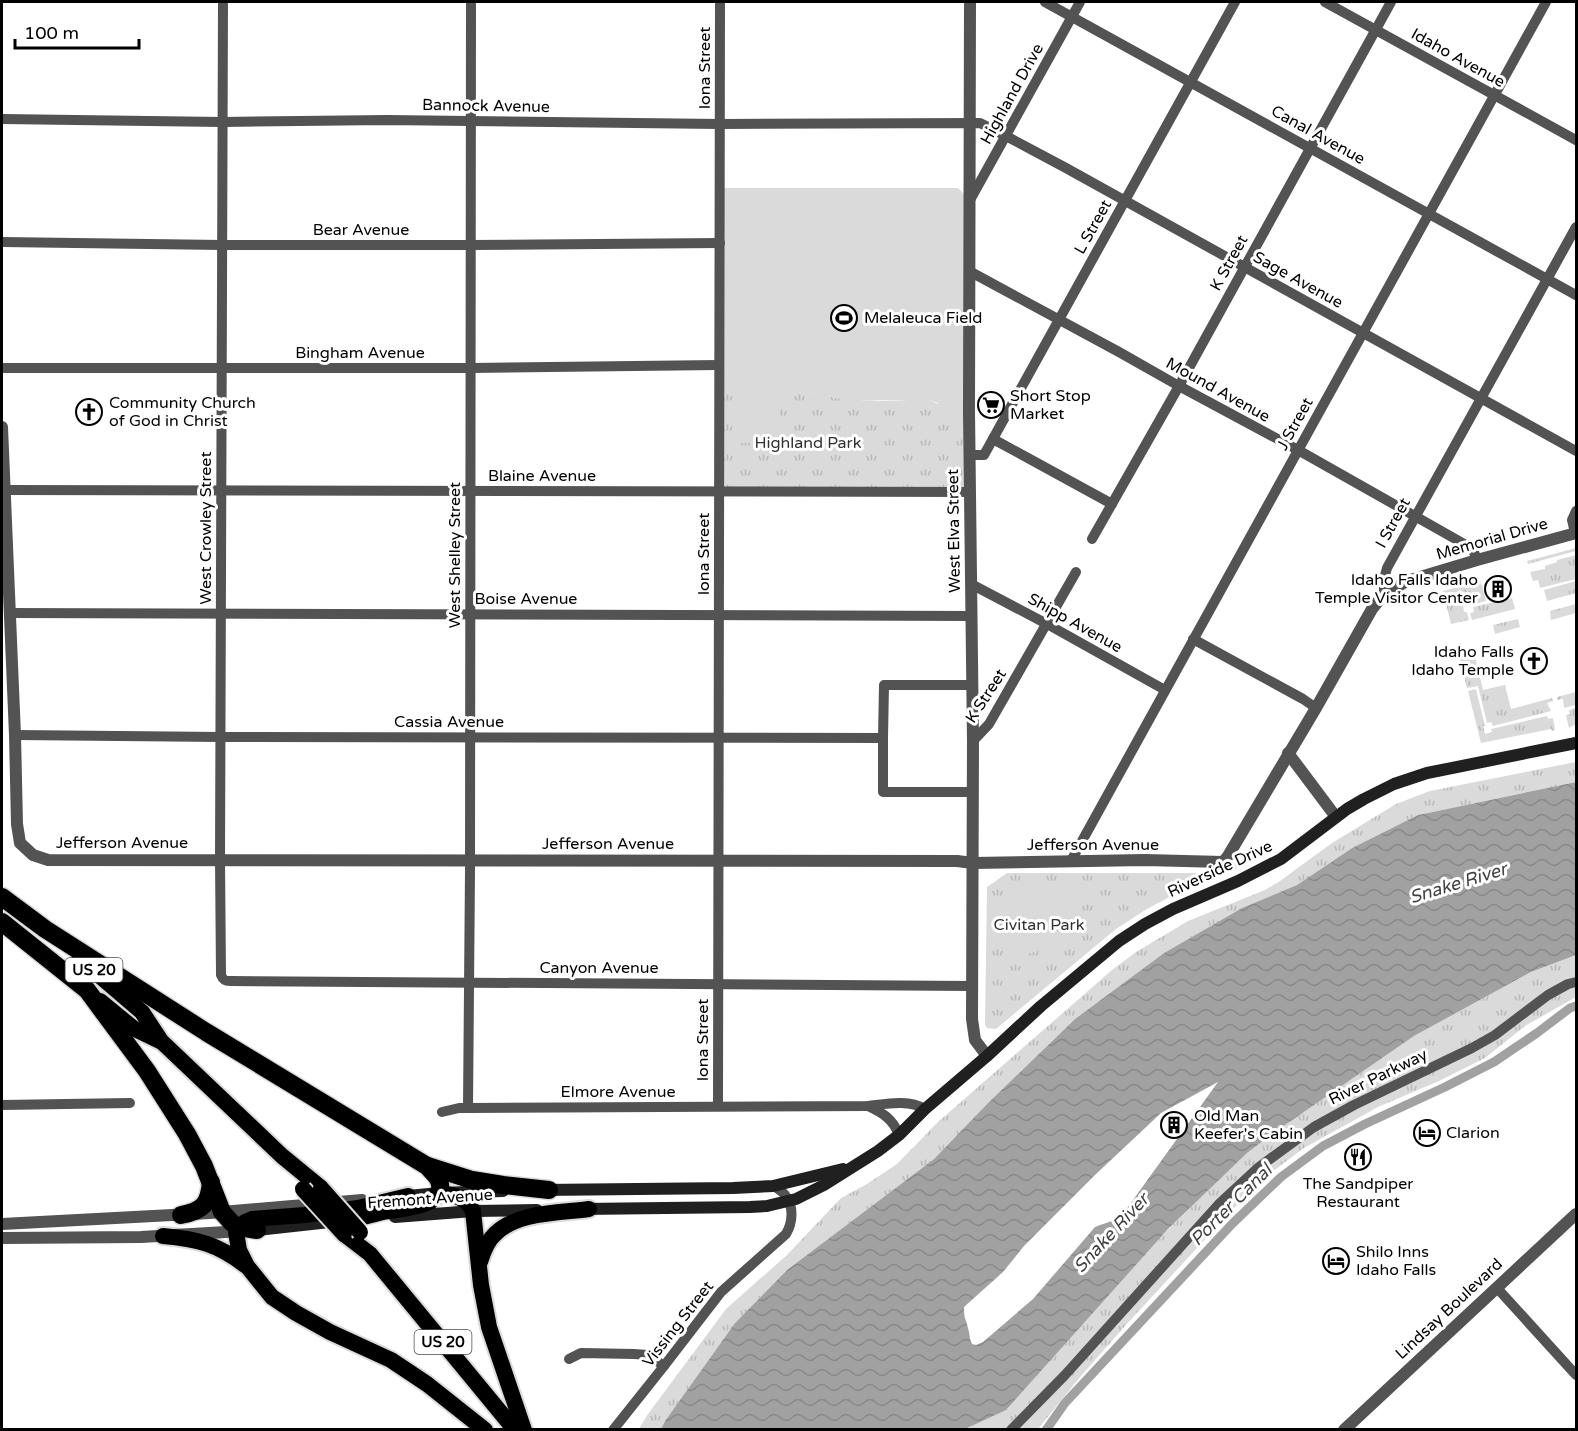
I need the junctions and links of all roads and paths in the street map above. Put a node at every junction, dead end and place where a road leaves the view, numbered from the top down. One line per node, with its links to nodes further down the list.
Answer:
1 (223, 2): 16 (street, West Crowley Street)
2 (471, 2): 17 (street, West Shelley Street)
3 (720, 2): 19 (street, Iona Street)
4 (970, 2): 18 (street, West Elva Street)
5 (1045, 2): 11 (street, Canal Avenue)
6 (1080, 2): 11 (street, Highland Drive)
7 (1235, 2): 13 (street, L Street)
8 (1325, 2): 12 (street, Idaho Avenue)
9 (1391, 2): 12 (street, K Street)
10 (1546, 2): 14 (street, J Street)
11 (1072, 16): 13 (street, Canal Avenue); 20 (street, Highland Drive)
12 (1376, 29): 14 (street, Idaho Avenue); 22 (street, K Street)
13 (1191, 82): 22 (street, Canal Avenue); 24 (street, L Street)
14 (1494, 95): 21 (street, Idaho Avenue); 25 (street, J Street)
15 (2, 119): 16 (street, Bannock Avenue)
16 (222, 122): 17 (street, Bannock Avenue); 29 (street, West Crowley Street)
17 (471, 122): 19 (street, Bannock Avenue); 30 (street, West Shelley Street)
18 (970, 123): 19 (street, Bannock Avenue); 20 (street, Bannock Avenue); 23 (street, West Elva Street)
19 (720, 124): 28 (street, Iona Street)
20 (1006, 136): 23 (street, Highland Drive); 24 (street, Sage Avenue)
21 (1576, 140)
22 (1310, 148): 25 (street, Canal Avenue); 31 (street, K Street)
23 (970, 200): 32 (street, West Elva Street)
24 (1124, 201): 31 (street, Sage Avenue); 35 (street, L Street)
25 (1429, 213): 33 (street, Canal Avenue); 36 (street, J Street)
26 (1576, 227): 33 (street, I Street)
27 (2, 242): 29 (street, Bear Avenue)
28 (720, 243): 30 (street, Bear Avenue); 37 (street, Iona Street)
29 (222, 245): 30 (street, Bear Avenue); 39 (street, West Crowley Street)
30 (471, 246): 40 (street, West Shelley Street)
31 (1244, 267): 36 (street, Sage Avenue); 41 (street, K Street)
32 (969, 271): 35 (street, Mound Avenue); 47 (street, West Elva Street)
33 (1548, 279): 34 (street, Canal Avenue); 42 (street, I Street)
34 (1576, 295)
35 (1059, 319): 41 (street, Mound Avenue); 44 (street, L Street)
36 (1363, 333): 42 (street, Sage Avenue); 45 (street, J Street)
37 (719, 365): 40 (street, Bingham Avenue); 51 (street, Iona Street)
38 (2, 368): 39 (street, Bingham Avenue)
39 (222, 368): 40 (street, Bingham Avenue); 49 (street, West Crowley Street)
40 (471, 368): 50 (street, West Shelley Street)
41 (1179, 387): 45 (street, Mound Avenue); 53 (street, K Street)
42 (1482, 398): 46 (street, Sage Avenue); 55 (street, I Street)
43 (2, 427): 48 (street)
44 (993, 439): 47 (street, L Street); 53 (street)
45 (1298, 450): 55 (street, Mound Avenue); 68 (street, J Street)
46 (1576, 451)
47 (970, 455): 52 (street, West Elva Street)
48 (5, 490): 49 (street, Blaine Avenue); 62 (street)
49 (221, 491): 50 (street, Blaine Avenue); 63 (street, West Crowley Street)
50 (471, 491): 51 (street, Blaine Avenue); 64 (street, West Shelley Street)
51 (719, 492): 52 (street, Blaine Avenue); 65 (street, Iona Street)
52 (970, 492): 60 (street, West Elva Street)
53 (1112, 504): 57 (street, K Street)
54 (1576, 511): 56 (street)
55 (1416, 517): 58 (street, Mound Avenue); 61 (street, I Street)
56 (1576, 533): 58 (street, Memorial Drive)
57 (1092, 539)
58 (1477, 560): 61 (street, Memorial Drive)
59 (1076, 572): 67 (street, K Street)
60 (971, 584): 66 (street, West Elva Street); 67 (street, Shipp Avenue)
61 (1384, 594): 71 (street, I Street)
62 (9, 613): 63 (street, Boise Avenue); 72 (street)
63 (221, 614): 64 (street, Boise Avenue); 73 (street, West Crowley Street)
64 (470, 614): 65 (street, Boise Avenue); 74 (street, West Shelley Street)
65 (719, 615): 66 (street, Boise Avenue); 75 (street, Iona Street)
66 (972, 616): 69 (street, West Elva Street)
67 (1047, 624): 70 (street, Shipp Avenue); 77 (street, K Street)
68 (1193, 639): 70 (street, J Street); 71 (street)
69 (972, 685): 76 (street); 77 (street, West Elva Street)
70 (1165, 690): 85 (street, J Street)
71 (1316, 708): 79 (street, I Street)
72 (15, 735): 73 (street, Cassia Avenue); 82 (street, Jefferson Avenue)
73 (221, 737): 74 (street, Cassia Avenue); 82 (street, West Crowley Street)
74 (470, 737): 75 (street, Cassia Avenue); 83 (street, West Shelley Street)
75 (719, 737): 76 (street, Cassia Avenue); 84 (street, Iona Street)
76 (883, 738): 80 (street)
77 (973, 741): 80 (street, West Elva Street)
78 (1576, 744): 81 (main road, Riverside Drive)
79 (1288, 753): 81 (street); 86 (street, I Street)
80 (973, 792): 87 (street, West Elva Street)
81 (1336, 817): 98 (main road, Riverside Drive)
82 (220, 860): 83 (street, Jefferson Avenue); 91 (street, West Crowley Street)
83 (470, 860): 84 (street, Jefferson Avenue); 92 (street, West Shelley Street)
84 (719, 861): 87 (street, Jefferson Avenue); 94 (street, Iona Street)
85 (1071, 861): 86 (street, Jefferson Avenue); 87 (street, Jefferson Avenue)
86 (1220, 862)
87 (973, 863): 95 (street, West Elva Street)
88 (2, 897): 90 (highway, US 20)
89 (2, 922): 96 (highway, US 20)
90 (45, 929): 97 (highway, US 20); 109 (highway)
91 (225, 981): 92 (street, Canyon Avenue)
92 (469, 982): 94 (street, Canyon Avenue); 104 (street, West Shelley Street)
93 (1576, 982): 137 (street, River Parkway)
94 (719, 984): 95 (street, Canyon Avenue); 102 (street, Iona Street)
95 (972, 986): 98 (street, West Elva Street)
96 (87, 990): 97 (highway, US 20); 111 (highway)
97 (161, 1041): 108 (highway, US 20)
98 (987, 1056): 99 (main road, Riverside Drive)
99 (977, 1064): 105 (main road, Fremont Avenue)
100 (130, 1103): 101 (street)
101 (2, 1105)
102 (718, 1106): 103 (street, Elmore Avenue); 104 (street, Elmore Avenue)
103 (868, 1106): 105 (street, Elmore Avenue); 107 (street)
104 (468, 1108): 106 (street, Elmore Avenue)
105 (925, 1109): 107 (main road, Fremont Avenue)
106 (442, 1113)
107 (899, 1135): 110 (main road, Fremont Avenue)
108 (282, 1156): 124 (highway, US 20, bridge); 124 (highway, US 20, bridge)
109 (427, 1166): 113 (highway); 114 (highway)
110 (852, 1166): 112 (main road, Fremont Avenue); 116 (main road, Fremont Avenue)
111 (211, 1182): 119 (highway); 121 (highway)
112 (773, 1186): 113 (main road, Fremont Avenue); 116 (street)
113 (549, 1190): 114 (main road, Fremont Avenue)
114 (439, 1193): 115 (main road, Fremont Avenue); 118 (highway); 124 (highway)
115 (408, 1196): 119 (street, Fremont Avenue); 123 (highway)
116 (788, 1202): 117 (main road, Fremont Avenue); 131 (street, Vissing Street)
117 (588, 1209): 118 (main road, Fremont Avenue); 128 (highway)
118 (473, 1211): 124 (main road, Fremont Avenue); 128 (highway)
119 (222, 1212): 121 (street, Fremont Avenue); 123 (highway)
120 (1576, 1214): 129 (street, Lindsay Boulevard)
121 (181, 1215): 122 (street, Fremont Avenue)
122 (2, 1224)
123 (244, 1229): 124 (main road, Fremont Avenue); 125 (street, Fremont Avenue); 127 (highway)
124 (350, 1229): 134 (highway, US 20)
125 (163, 1236): 126 (street, Fremont Avenue); 127 (highway)
126 (2, 1238)
127 (247, 1266): 133 (highway)
128 (479, 1266): 135 (highway)
129 (1497, 1288): 132 (street); 138 (street, Lindsay Boulevard)
130 (569, 1359): 131 (street)
131 (664, 1366): 136 (street, Vissing Street)
132 (1576, 1375)
133 (485, 1430)
134 (515, 1430)
135 (524, 1430)
136 (613, 1430)
137 (1011, 1430)
138 (1344, 1430)

